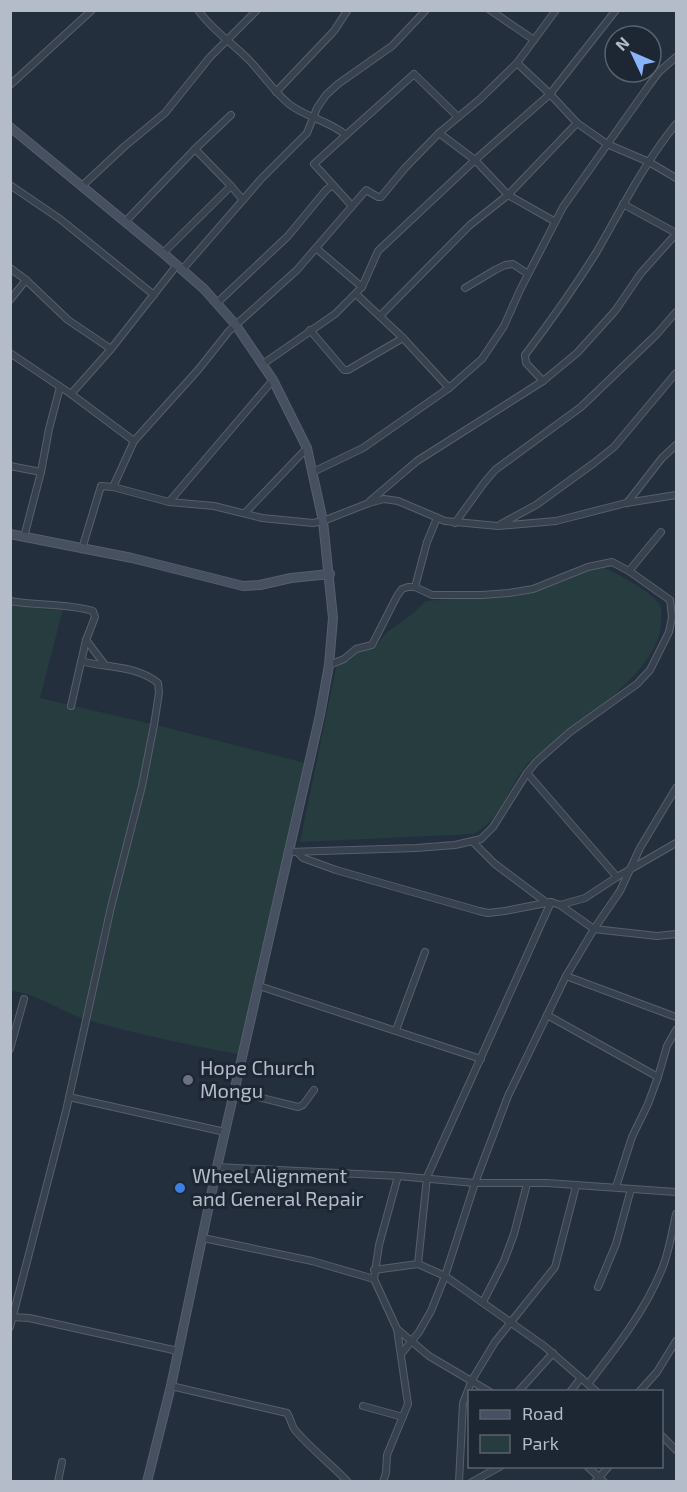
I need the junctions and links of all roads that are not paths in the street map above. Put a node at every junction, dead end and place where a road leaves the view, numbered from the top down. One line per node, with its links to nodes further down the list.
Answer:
1 (92, 10): 13 (street)
2 (198, 10): 10 (street)
3 (256, 10): 10 (street)
4 (426, 10): 17 (street)
5 (490, 10): 9 (street)
6 (556, 10): 9 (street)
7 (616, 10): 15 (street)
8 (347, 11): 14 (street)
9 (534, 40): 12 (street)
10 (227, 42): 14 (street); 31 (street)
11 (676, 57): 24 (street)
12 (517, 63): 15 (street); 18 (street)
13 (10, 85)
14 (276, 92): 17 (street)
15 (550, 94): 19 (street); 26 (street)
16 (231, 115): 25 (street)
17 (314, 116): 23 (street); 34 (street)
18 (458, 117): 22 (street); 23 (street)
19 (577, 123): 24 (street); 33 (street)
20 (676, 124): 27 (street)
21 (10, 128): 31 (main road)
22 (439, 133): 26 (street); 36 (street)
23 (346, 135): 30 (street)
24 (607, 144): 27 (street); 37 (street)
25 (195, 149): 32 (street); 38 (street)
26 (475, 160): 33 (street); 46 (street)
27 (649, 162): 28 (street); 35 (street)
28 (676, 178)
29 (10, 185): 49 (street)
30 (333, 185): 36 (street); 51 (street)
31 (82, 186): 38 (main road)
32 (231, 186): 34 (street); 41 (street)
33 (508, 195): 37 (street); 53 (street)
34 (243, 200): 42 (street)
35 (623, 204): 39 (street); 62 (street)
36 (352, 206): 40 (street)
37 (554, 221): 44 (street)
38 (125, 222): 41 (main road)
39 (676, 234): 62 (street)
40 (317, 249): 46 (street); 54 (street)
41 (163, 253): 42 (main road)
42 (180, 267): 49 (street); 51 (main road)
43 (10, 268): 45 (street)
44 (528, 274): 47 (street); 64 (street)
45 (26, 280): 50 (street); 57 (street)
46 (362, 287): 48 (street)
47 (465, 288)
48 (356, 294): 53 (street); 55 (street)
49 (154, 295): 57 (street)
50 (10, 300)
51 (217, 303): 54 (main road)
52 (676, 312): 80 (street)
53 (380, 316): 56 (street)
54 (235, 324): 59 (main road); 66 (street)
55 (310, 330): 56 (street); 59 (street)
56 (403, 338): 64 (street)
57 (111, 349): 65 (street)
58 (10, 353): 63 (street)
59 (262, 364): 61 (main road)
60 (676, 373): 81 (street)
61 (273, 380): 68 (main road); 74 (street)
62 (543, 381): 75 (street)
63 (60, 387): 65 (street); 70 (street)
64 (449, 388): 71 (street)
65 (71, 394): 66 (street)
66 (134, 441): 72 (street)
67 (676, 445): 76 (street)
68 (307, 448): 71 (main road); 77 (street)
69 (10, 466): 70 (street)
70 (41, 472): 84 (street)
71 (313, 472): 79 (main road)
72 (112, 487): 74 (street); 85 (street)
73 (676, 495): 76 (street)
74 (169, 502): 77 (street)
75 (369, 503): 78 (street); 79 (street)
76 (627, 503): 81 (street)
77 (245, 513): 79 (street)
78 (437, 518): 80 (street); 88 (street)
79 (323, 521): 87 (main road)
80 (455, 523): 81 (street)
81 (498, 526)
82 (661, 532): 86 (street)
83 (10, 534): 84 (main road)
84 (24, 537): 85 (main road)
85 (82, 549): 87 (main road)
86 (629, 571): 88 (street); 90 (street)
87 (330, 574): 94 (main road)
88 (415, 587): 94 (street)
89 (10, 601): 91 (street)
90 (673, 602): 96 (street)
91 (86, 640): 92 (street); 93 (street)
92 (81, 661): 93 (street); 95 (street)
93 (105, 665): 120 (street)
94 (329, 665): 100 (main road)
95 (71, 706)
96 (527, 773): 98 (street); 102 (street)
97 (676, 788): 101 (street)
98 (473, 842): 100 (street); 103 (street)
99 (676, 843): 101 (street)
100 (294, 852): 103 (street); 109 (main road)
101 (629, 870): 102 (street); 105 (street)
102 (617, 877): 104 (street)
103 (549, 903): 104 (street); 116 (street)
104 (560, 904): 105 (street)
105 (594, 929): 106 (street); 108 (street)
106 (676, 934)
107 (425, 952): 113 (street)
108 (566, 976): 111 (street); 112 (street)
109 (259, 986): 113 (street); 119 (main road)
110 (24, 999): 115 (street)
111 (547, 1015): 117 (street); 125 (street)
112 (676, 1017)
113 (396, 1030): 116 (street)
114 (676, 1030): 117 (street)
115 (10, 1049)
116 (481, 1059): 124 (street)
117 (658, 1077): 128 (street)
118 (314, 1090): 119 (street)
119 (234, 1091): 121 (main road)
120 (69, 1097): 121 (street); 139 (street)
121 (225, 1132): 122 (main road)
122 (217, 1167): 123 (street); 132 (main road)
123 (398, 1176): 124 (street); 134 (street)
124 (428, 1177): 125 (street); 133 (street)
125 (475, 1183): 126 (street); 135 (street)
126 (527, 1184): 127 (street); 138 (street)
127 (576, 1186): 128 (street); 140 (street)
128 (616, 1187): 129 (street)
129 (631, 1189): 130 (street); 137 (street)
130 (676, 1192)
131 (676, 1214): 150 (street)
132 (203, 1238): 136 (street); 145 (main road)
133 (417, 1264): 134 (street); 135 (street)
134 (374, 1270): 136 (street)
135 (445, 1276): 138 (street); 143 (street)
136 (374, 1279): 142 (street)
137 (598, 1287)
138 (483, 1302): 140 (street)
139 (12, 1317): 141 (street); 145 (street)
140 (510, 1321): 147 (street); 149 (street)
141 (10, 1326)
142 (398, 1329): 143 (street); 146 (street)
143 (412, 1341): 146 (street); 149 (street)
144 (676, 1341): 157 (street)
145 (178, 1351): 151 (main road)
146 (402, 1353): 160 (street)
147 (553, 1353): 148 (street); 154 (street)
148 (581, 1378): 150 (street); 155 (street)
149 (472, 1380): 152 (street); 153 (street)
150 (588, 1384): 156 (street)
151 (171, 1386): 169 (main road); 170 (street)
152 (469, 1390)
153 (487, 1390)
154 (520, 1390)
155 (572, 1390)
156 (595, 1390)
157 (641, 1390)
158 (468, 1392): 172 (street)
159 (363, 1406): 160 (street)
160 (403, 1417): 171 (street)
161 (663, 1437): 162 (street)
162 (676, 1447)
163 (62, 1462): 168 (street)
164 (499, 1468): 173 (street)
165 (588, 1468): 167 (street)
166 (608, 1468): 167 (street)
167 (599, 1480)
168 (58, 1482)
169 (147, 1482)
170 (348, 1482)
171 (382, 1482)
172 (459, 1482)
173 (471, 1482)

